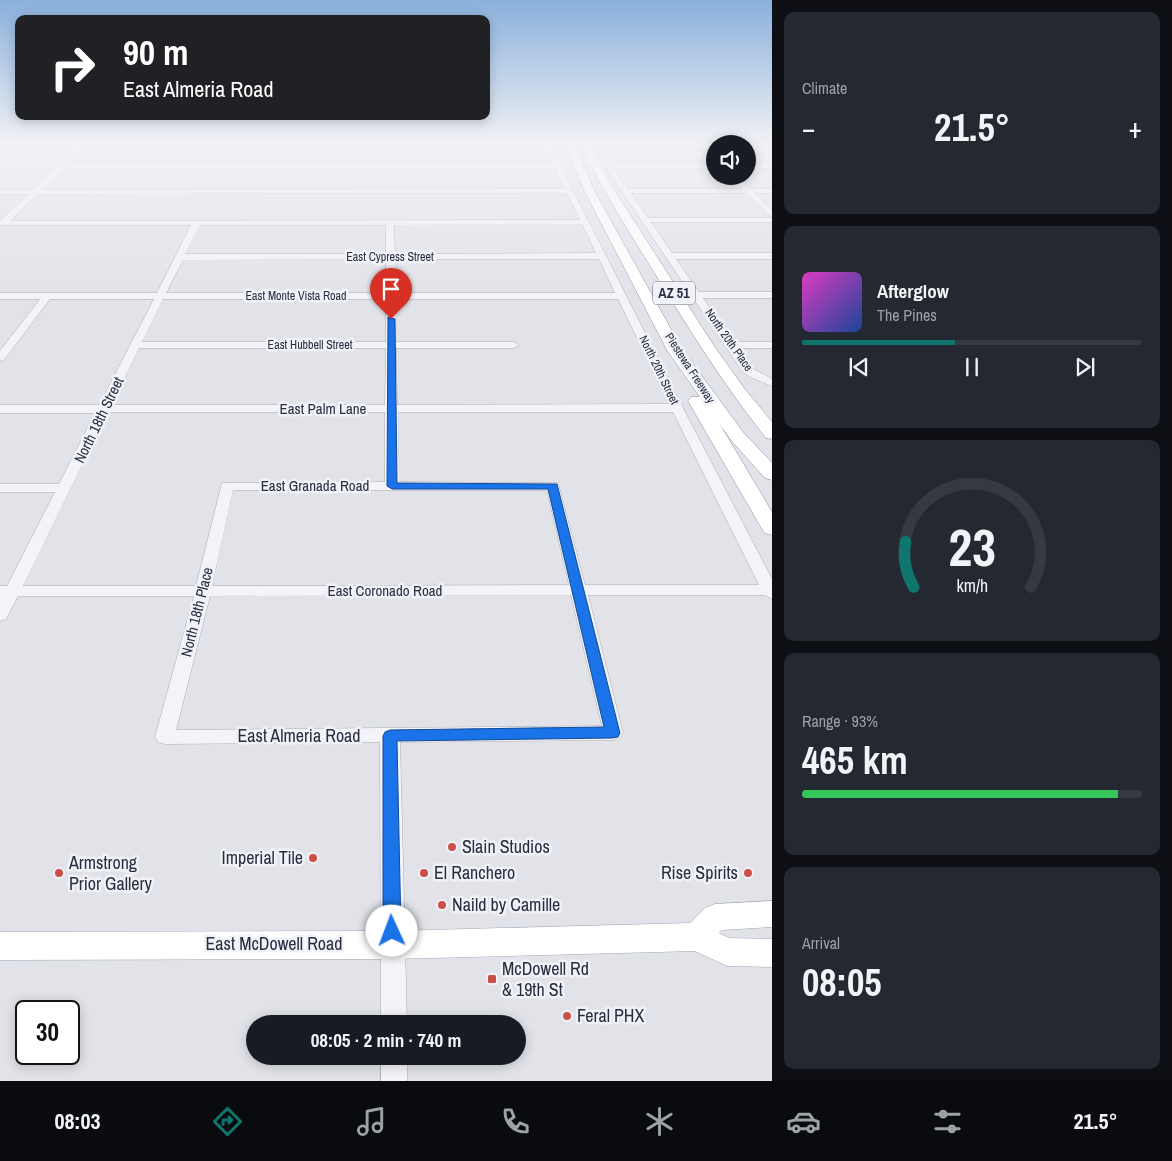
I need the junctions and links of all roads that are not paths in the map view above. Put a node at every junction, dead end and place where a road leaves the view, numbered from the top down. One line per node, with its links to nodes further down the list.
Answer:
1 (31, 195): 12 (street)
2 (572, 195): 10 (street, North 20th Street)
3 (592, 195): 31 (highway, Piestewa Freeway / AZ 51)
4 (621, 195): 34 (highway, Piestewa Freeway / AZ 51)
5 (622, 195): 8 (street, North 20th Place)
6 (752, 195): 7 (street)
7 (772, 215)
8 (647, 220): 9 (street); 15 (street, North 20th Place)
9 (772, 220)
10 (585, 222): 11 (street); 14 (street, North 20th Street)
11 (390, 223): 13 (street); 18 (street)
12 (2, 224): 13 (street)
13 (196, 224): 17 (street, North 18th Street)
14 (601, 256): 18 (street, East Cypress Street); 25 (street, North 20th Street)
15 (672, 256): 16 (street); 19 (street, North 20th Place)
16 (772, 256)
17 (180, 257): 18 (street, East Cypress Street); 23 (street, North 18th Street)
18 (390, 257): 24 (street)
19 (698, 295): 20 (street); 29 (street, North 20th Place)
20 (772, 295)
21 (0, 296): 22 (street, East Monte Vista Road)
22 (47, 296): 23 (street, East Monte Vista Road); 32 (street)
23 (160, 296): 24 (street, East Monte Vista Road); 26 (street, North 18th Street)
24 (391, 296): 25 (street, East Monte Vista Road); 27 (street)
25 (623, 296): 36 (street, North 20th Street)
26 (136, 345): 27 (street, East Hubbell Street); 35 (street, North 18th Street)
27 (391, 345): 28 (street, East Hubbell Street); 38 (street)
28 (514, 345)
29 (731, 345): 30 (street); 33 (street, North 20th Place)
30 (772, 345)
31 (675, 350): 41 (highway, Piestewa Freeway / AZ 51); 46 (highway)
32 (0, 358)
33 (772, 383)
34 (738, 392): 39 (highway); 40 (highway, Piestewa Freeway / AZ 51)
35 (104, 408): 37 (street, East Palm Lane); 38 (street, East Palm Lane); 45 (street, North 18th Street)
36 (677, 408): 38 (street, East Palm Lane); 50 (street, North 20th Street)
37 (0, 409)
38 (390, 409): 43 (street)
39 (772, 421)
40 (772, 434)
41 (772, 474)
42 (227, 486): 43 (street, East Granada Road); 49 (street, North 18th Place)
43 (392, 486): 47 (street, East Granada Road)
44 (0, 488): 45 (street)
45 (65, 488): 48 (street, North 18th Street)
46 (772, 529)
47 (579, 590): 49 (street, East Coronado Road); 50 (street, East Coronado Road); 52 (street, East Almeria Road)
48 (6, 591): 49 (street, East Coronado Road); 51 (street, North 18th Street)
49 (203, 592): 53 (street, North 18th Place)
50 (771, 592)
51 (0, 615)
52 (390, 736): 53 (street, East Almeria Road); 56 (street)
53 (165, 737)
54 (772, 914): 55 (main road)
55 (697, 937): 56 (main road, East McDowell Road); 58 (main road, East McDowell Road)
56 (392, 944): 57 (main road, East McDowell Road); 59 (street)
57 (0, 946)
58 (772, 953)
59 (394, 1015)
60 (394, 1065): 61 (street)
61 (394, 1081)

